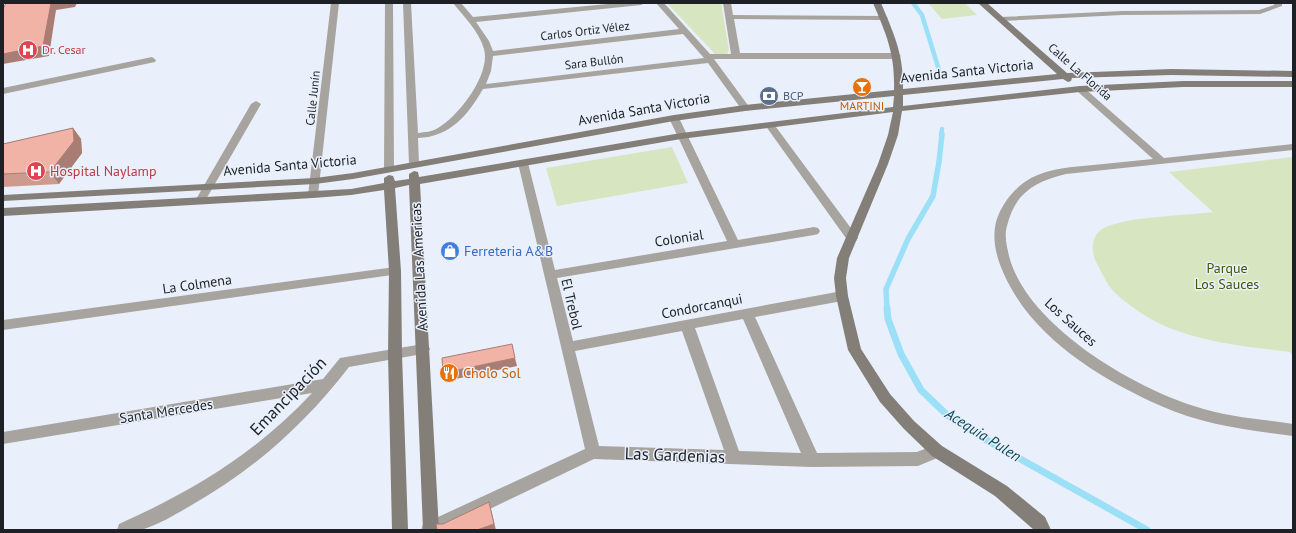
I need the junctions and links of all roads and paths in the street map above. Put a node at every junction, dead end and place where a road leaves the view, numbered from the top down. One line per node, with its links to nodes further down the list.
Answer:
1 (335, 3): 40 (street, Calle Junín)
2 (389, 3): 39 (street, Avenida Las Americas)
3 (407, 3): 33 (street, Avenida Las Americas)
4 (456, 3): 14 (street)
5 (641, 3): 14 (street)
6 (660, 3): 15 (street)
7 (727, 3): 11 (street)
8 (877, 3): 12 (main road)
9 (982, 3): 13 (main road, Calle La Florida)
10 (1278, 3): 13 (street)
11 (729, 17): 12 (street); 17 (street)
12 (884, 18): 18 (main road)
13 (1001, 19): 22 (main road, Calle La Florida)
14 (470, 20): 16 (street)
15 (685, 32): 16 (street, Carlos Ortiz Vélez); 19 (street)
16 (489, 54): 24 (street)
17 (736, 56): 18 (street, Sara Bullón); 19 (street, Sara Bullón)
18 (897, 56): 27 (main road)
19 (709, 59): 24 (street, Sara Bullón); 29 (street)
20 (152, 60): 26 (street)
21 (1293, 74): 22 (main road, Avenida Santa Victoria)
22 (1065, 76): 25 (main road, Calle La Florida); 27 (main road, Avenida Santa Victoria)
23 (1293, 84): 25 (main road, Avenida Santa Victoria)
24 (480, 87): 33 (street)
25 (1080, 89): 30 (main road, Avenida Santa Victoria); 36 (street, Calle La Florida)
26 (3, 91)
27 (898, 92): 29 (main road, Avenida Santa Victoria); 30 (main road)
28 (256, 104): 43 (street)
29 (745, 108): 31 (main road, Avenida Santa Victoria)
30 (898, 109): 32 (main road, Avenida Santa Victoria); 49 (main road)
31 (674, 118): 34 (street); 38 (main road, Avenida Santa Victoria)
32 (770, 125): 34 (main road, Avenida Santa Victoria); 49 (street)
33 (412, 136): 38 (street, Avenida Las Americas)
34 (681, 136): 37 (main road, Avenida Santa Victoria); 50 (street)
35 (1293, 148): 36 (street, Los Sauces)
36 (1162, 161): 61 (street, Los Sauces)
37 (522, 163): 41 (main road, Avenida Santa Victoria); 52 (street, El Trebol)
38 (414, 164): 39 (main road, Avenida Santa Victoria); 41 (main road, Avenida Las Americas)
39 (389, 169): 40 (main road, Avenida Santa Victoria); 42 (main road, Avenida Las Americas)
40 (315, 181): 43 (main road, Avenida Santa Victoria); 44 (street, Calle Junín)
41 (414, 182): 42 (main road, Avenida Santa Victoria); 58 (main road, Avenida Las Americas)
42 (390, 186): 44 (main road, Avenida Santa Victoria); 51 (main road, Avenida Las Americas)
43 (208, 188): 45 (main road, Avenida Santa Victoria); 46 (street)
44 (313, 195): 46 (main road, Avenida Santa Victoria)
45 (3, 198)
46 (200, 201): 47 (main road, Avenida Santa Victoria)
47 (3, 212)
48 (814, 231): 50 (street, Colonial)
49 (852, 238): 53 (main road)
50 (734, 244): 52 (street, Colonial)
51 (395, 271): 55 (street, La Colmena); 59 (main road, Avenida Las Americas)
52 (550, 275): 57 (street, El Trebol)
53 (842, 296): 54 (street, Condorcanqui); 63 (main road)
54 (747, 313): 56 (street, Condorcanqui); 66 (street)
55 (3, 325)
56 (687, 325): 57 (street, Condorcanqui); 65 (street)
57 (567, 348): 64 (street, El Trebol)
58 (422, 349): 59 (street, Emancipación); 69 (main road, Avenida Las Americas)
59 (395, 354): 60 (street, Emancipación); 68 (main road, Avenida Las Americas)
60 (328, 384): 62 (street, Santa Mercedes); 67 (street, Emancipación)
61 (1293, 430)
62 (3, 438)
63 (938, 451): 66 (street, Las Gardenias); 70 (main road)
64 (593, 452): 65 (street, Las Gardenias); 69 (street, Las Gardenias)
65 (734, 457): 66 (street, Las Gardenias)
66 (812, 460)
67 (126, 530)
68 (400, 530)
69 (431, 530)
70 (1043, 530)

